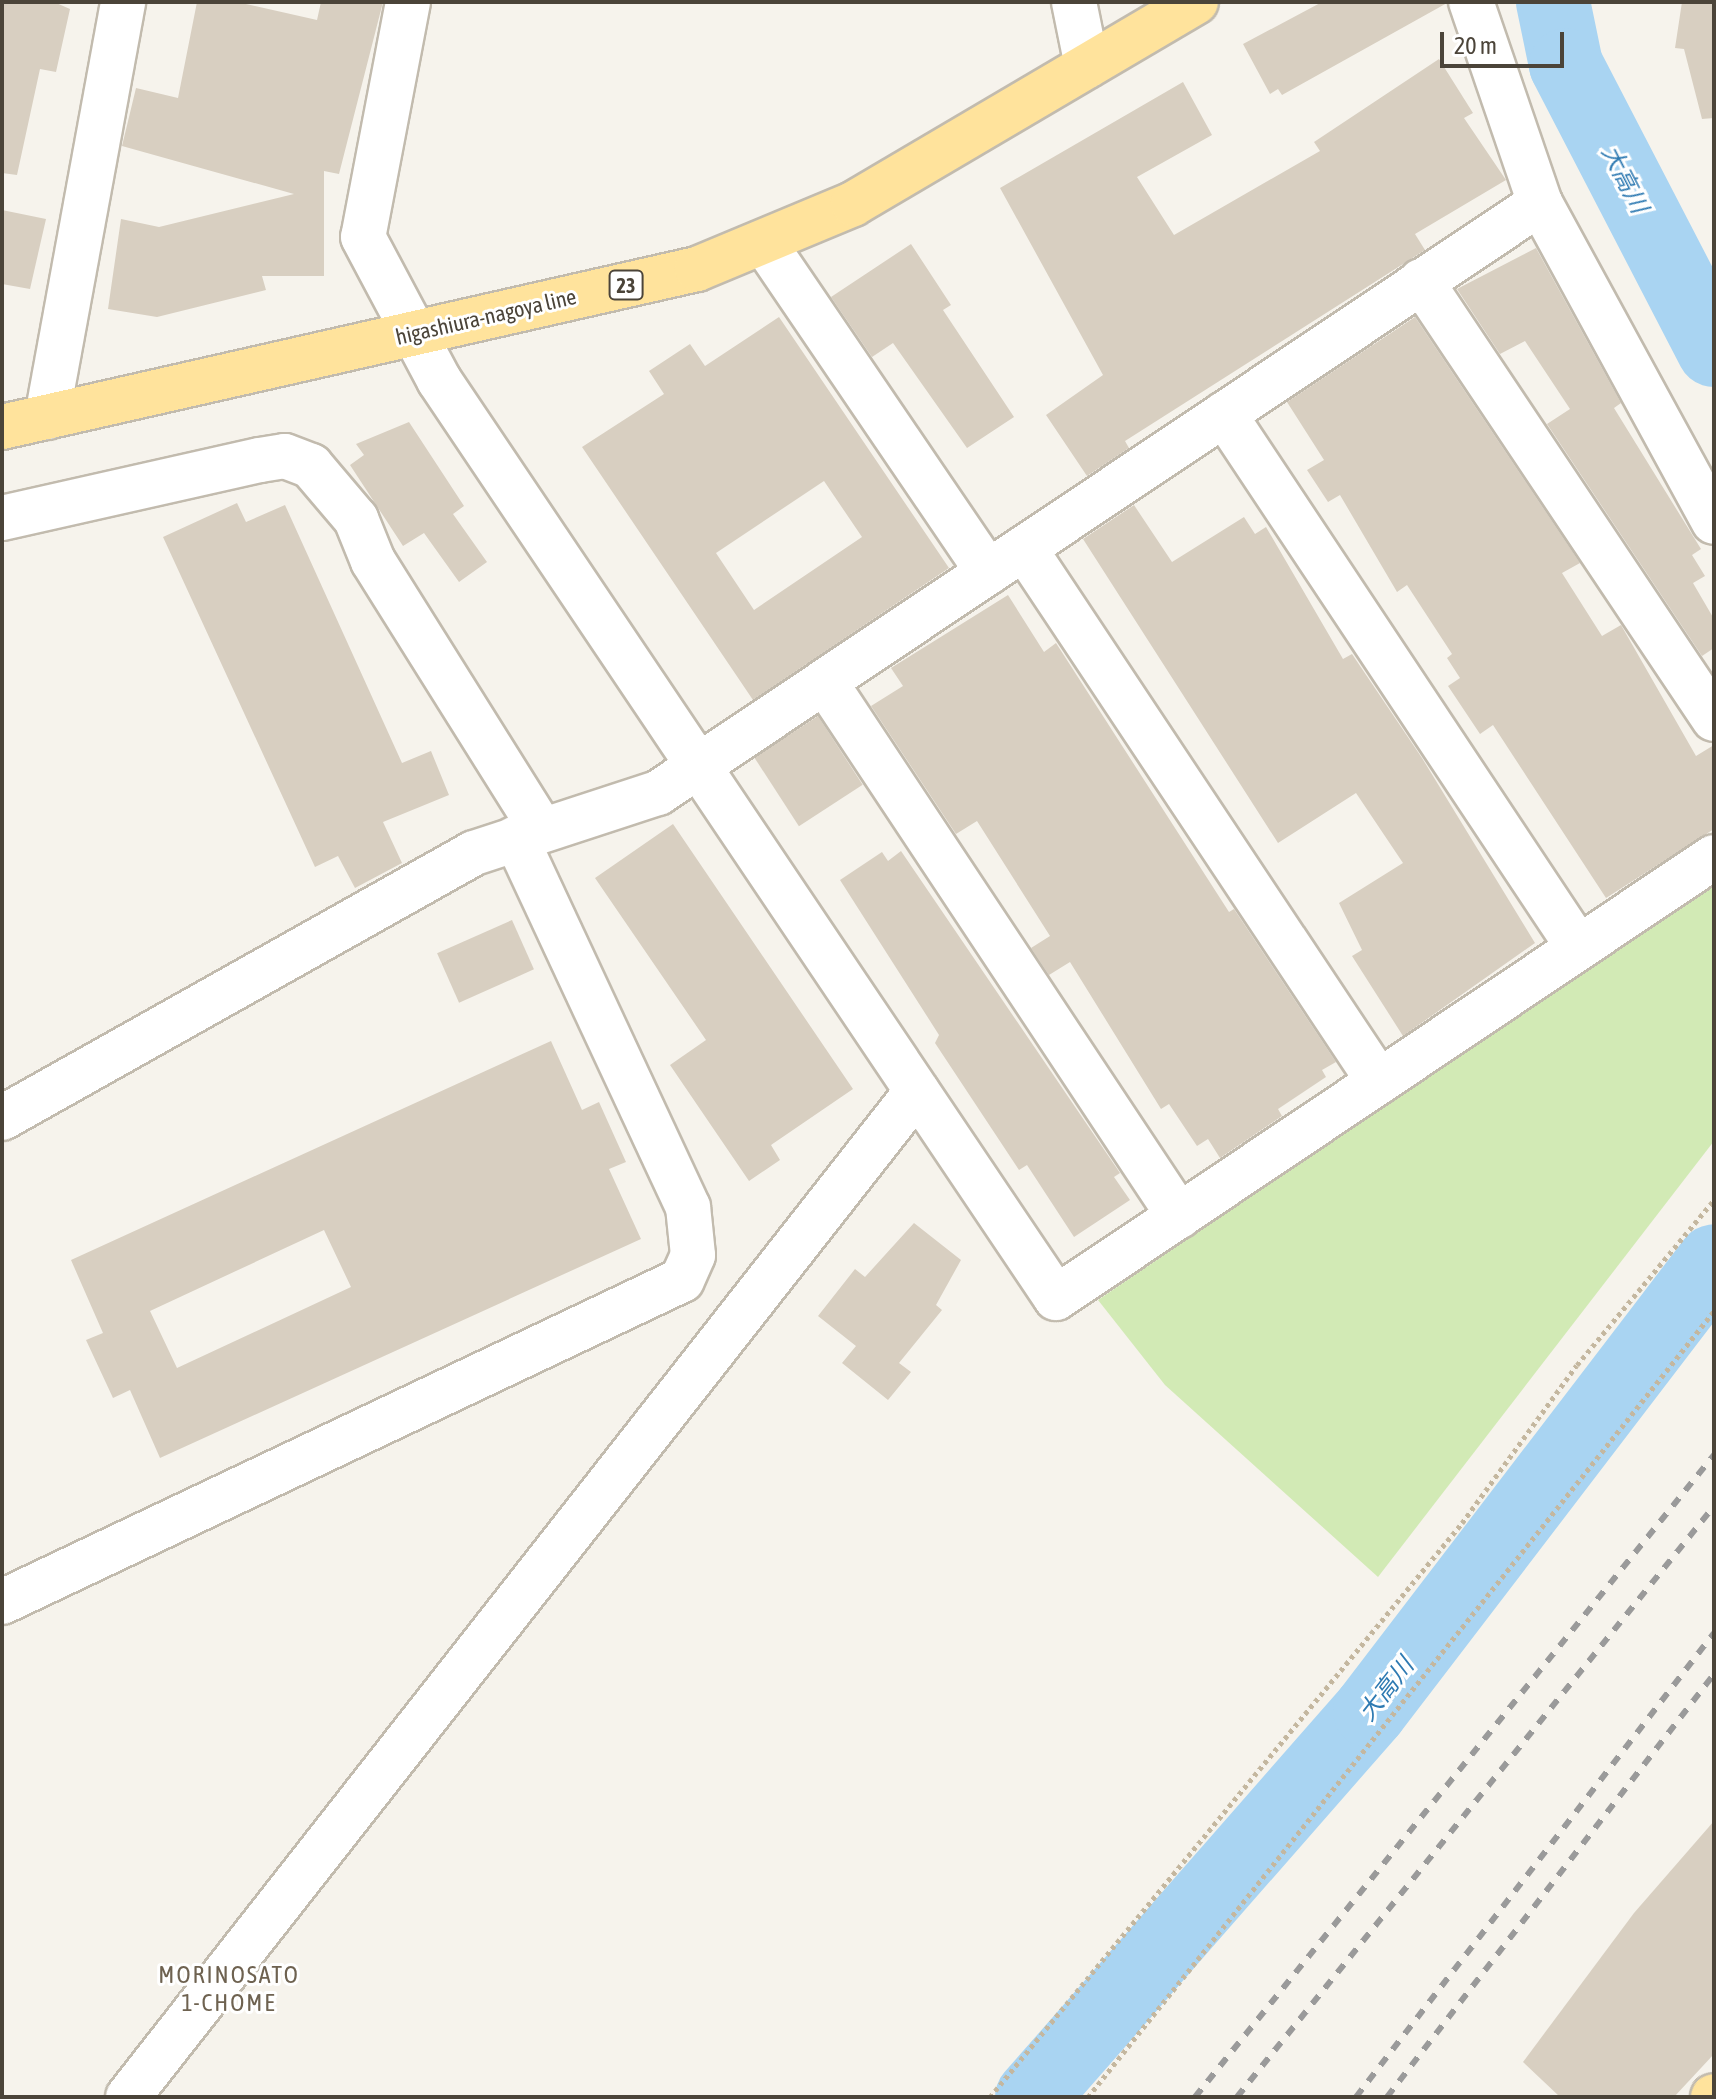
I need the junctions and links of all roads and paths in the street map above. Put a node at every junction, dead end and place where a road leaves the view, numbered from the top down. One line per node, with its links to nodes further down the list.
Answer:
1 (123, 2): 12 (street)
2 (408, 2): 10 (street)
3 (1074, 2): 6 (street)
4 (1196, 2): 6 (main road, higashiura-nagoya line / 23)
5 (1471, 2): 7 (street)
6 (1087, 66): 8 (main road, higashiura-nagoya line / 23)
7 (1540, 203): 9 (street); 15 (street)
8 (765, 244): 10 (main road, higashiura-nagoya line / 23); 17 (street)
9 (1421, 281): 11 (street); 18 (street)
10 (414, 334): 12 (main road, higashiura-nagoya line / 23); 21 (street)
11 (1224, 414): 16 (street); 24 (street)
12 (47, 417): 13 (main road, higashiura-nagoya line / 23)
13 (2, 427)
14 (2, 518): 22 (street)
15 (1714, 522)
16 (1024, 548): 17 (street); 25 (street)
17 (988, 572): 19 (street)
18 (1701, 673): 20 (street)
19 (825, 682): 21 (street); 29 (street)
20 (1714, 719)
21 (700, 766): 22 (street); 26 (street)
22 (529, 833): 27 (street); 31 (street)
23 (1714, 857): 24 (street)
24 (1578, 947): 25 (street)
25 (1379, 1082): 29 (street)
26 (917, 1091): 29 (street); 32 (street)
27 (2, 1118)
28 (1714, 1200): 33 (path)
29 (1179, 1216)
30 (1714, 1311): 34 (path)
31 (2, 1602)
32 (128, 2097)
33 (990, 2097)
34 (1088, 2097)

